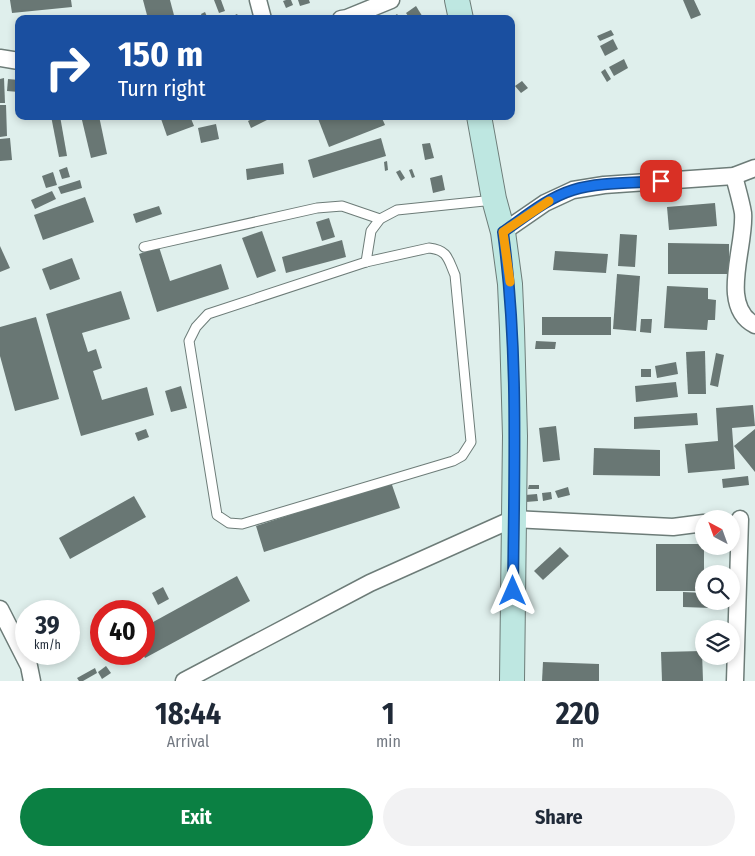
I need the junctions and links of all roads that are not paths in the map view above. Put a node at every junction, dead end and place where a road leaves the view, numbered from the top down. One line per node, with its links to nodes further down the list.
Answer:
1 (258, 0): 4 (street)
2 (391, 0): 5 (street)
3 (457, 0): 6 (street)
4 (262, 15)
5 (352, 15)
6 (460, 15)
7 (0, 58): 8 (street)
8 (15, 60)
9 (481, 120): 12 (street)
10 (755, 168): 11 (street)
11 (734, 176): 14 (street); 17 (street)
12 (494, 200): 13 (lane); 14 (street)
13 (380, 218): 15 (lane); 16 (lane)
14 (503, 232): 18 (street)
15 (144, 247)
16 (366, 262): 16 (lane)
17 (755, 325)
18 (513, 519): 20 (street); 23 (street); 24 (street)
19 (742, 520): 25 (street)
20 (695, 524)
21 (0, 609): 22 (street)
22 (32, 681)
23 (184, 681)
24 (512, 681)
25 (735, 681)

